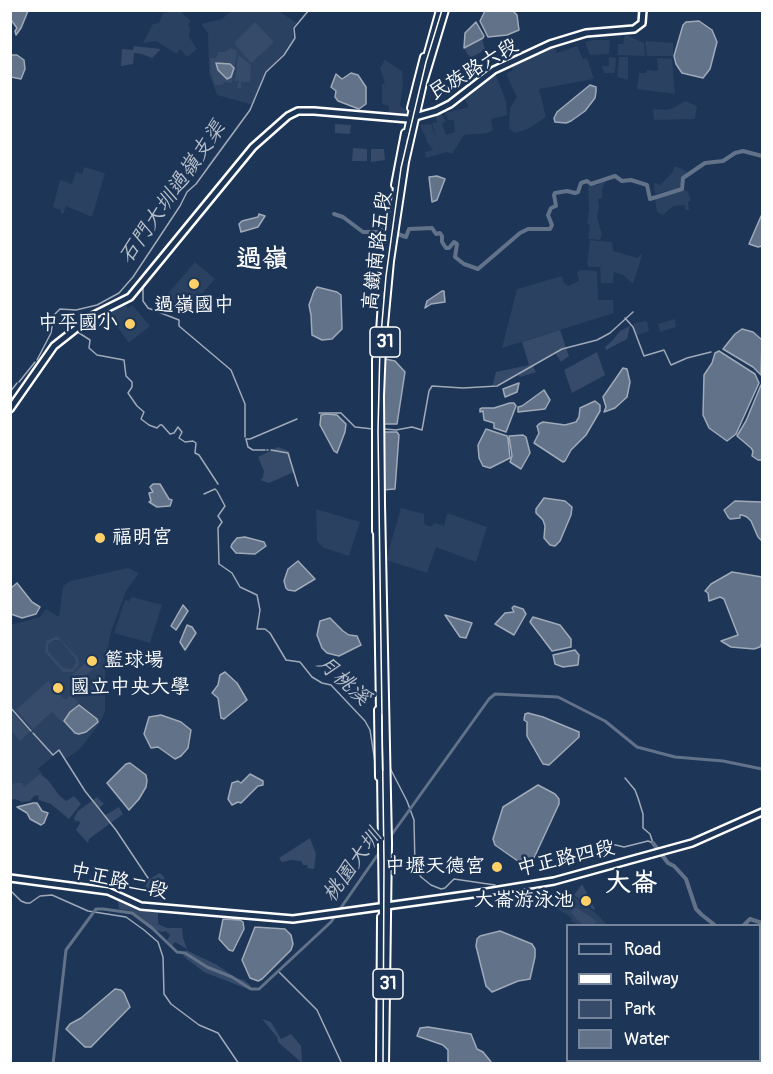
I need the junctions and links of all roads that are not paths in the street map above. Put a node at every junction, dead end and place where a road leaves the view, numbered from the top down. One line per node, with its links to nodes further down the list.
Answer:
1 (439, 10): 4 (main road, 31)
2 (446, 10): 4 (main road, 31)
3 (643, 10): 5 (main road, 民族路六段)
4 (433, 40): 5 (main road, 31); 5 (main road, 31)
5 (413, 116): 6 (main road, 高鐵南路五段 / 31); 7 (main road, 高鐵南路五段 / 31); 9 (main road, 民族路六段); 9 (main road, 民族路六段)
6 (387, 262): 7 (main road); 10 (main road, 高鐵南路五段 / 31); 12 (main road, 高鐵南路五段 / 31)
7 (388, 271): 8 (main road, 高鐵南路五段 / 31); 11 (main road, 高鐵南路五段 / 31)
8 (388, 295): 10 (main road); 15 (main road, 高鐵南路五段 / 31)
9 (128, 298): 14 (main road)
10 (386, 304): 13 (main road, 高鐵南路五段 / 31)
11 (377, 388): 12 (main road); 16 (main road, 高鐵南路五段 / 31)
12 (375, 398): 16 (main road, 高鐵南路五段 / 31)
13 (380, 406): 15 (main road); 18 (main road, 高鐵南路五段 / 31)
14 (10, 409)
15 (382, 415): 17 (main road, 高鐵南路五段 / 31)
16 (376, 476): 19 (main road, 高鐵南路五段 / 31)
17 (384, 544): 18 (main road); 19 (main road, 高鐵南路五段 / 31)
18 (382, 553): 19 (main road, 高鐵南路五段 / 31)
19 (380, 569): 20 (main road, 31); 21 (main road, 31); 22 (main road, 31)
20 (378, 614): 21 (main road); 23 (main road, 31)
21 (380, 622): 22 (main road); 24 (main road, 31); 26 (main road, 31)
22 (383, 630): 23 (main road, 31)
23 (381, 660): 24 (main road, 31)
24 (385, 683): 25 (main road, 31); 28 (main road, 31)
25 (381, 734): 26 (main road); 28 (main road, 31)
26 (379, 745): 27 (main road, 31)
27 (379, 800): 28 (main road); 30 (main road, 31)
28 (386, 810): 30 (main road, 31); 32 (main road, 31)
29 (762, 812): 32 (main road, 中正路四段)
30 (380, 851): 32 (main road, 31)
31 (10, 878): 32 (main road, 中正路二段)
32 (385, 906): 33 (main road, 31); 33 (main road, 31)
33 (384, 1064)

